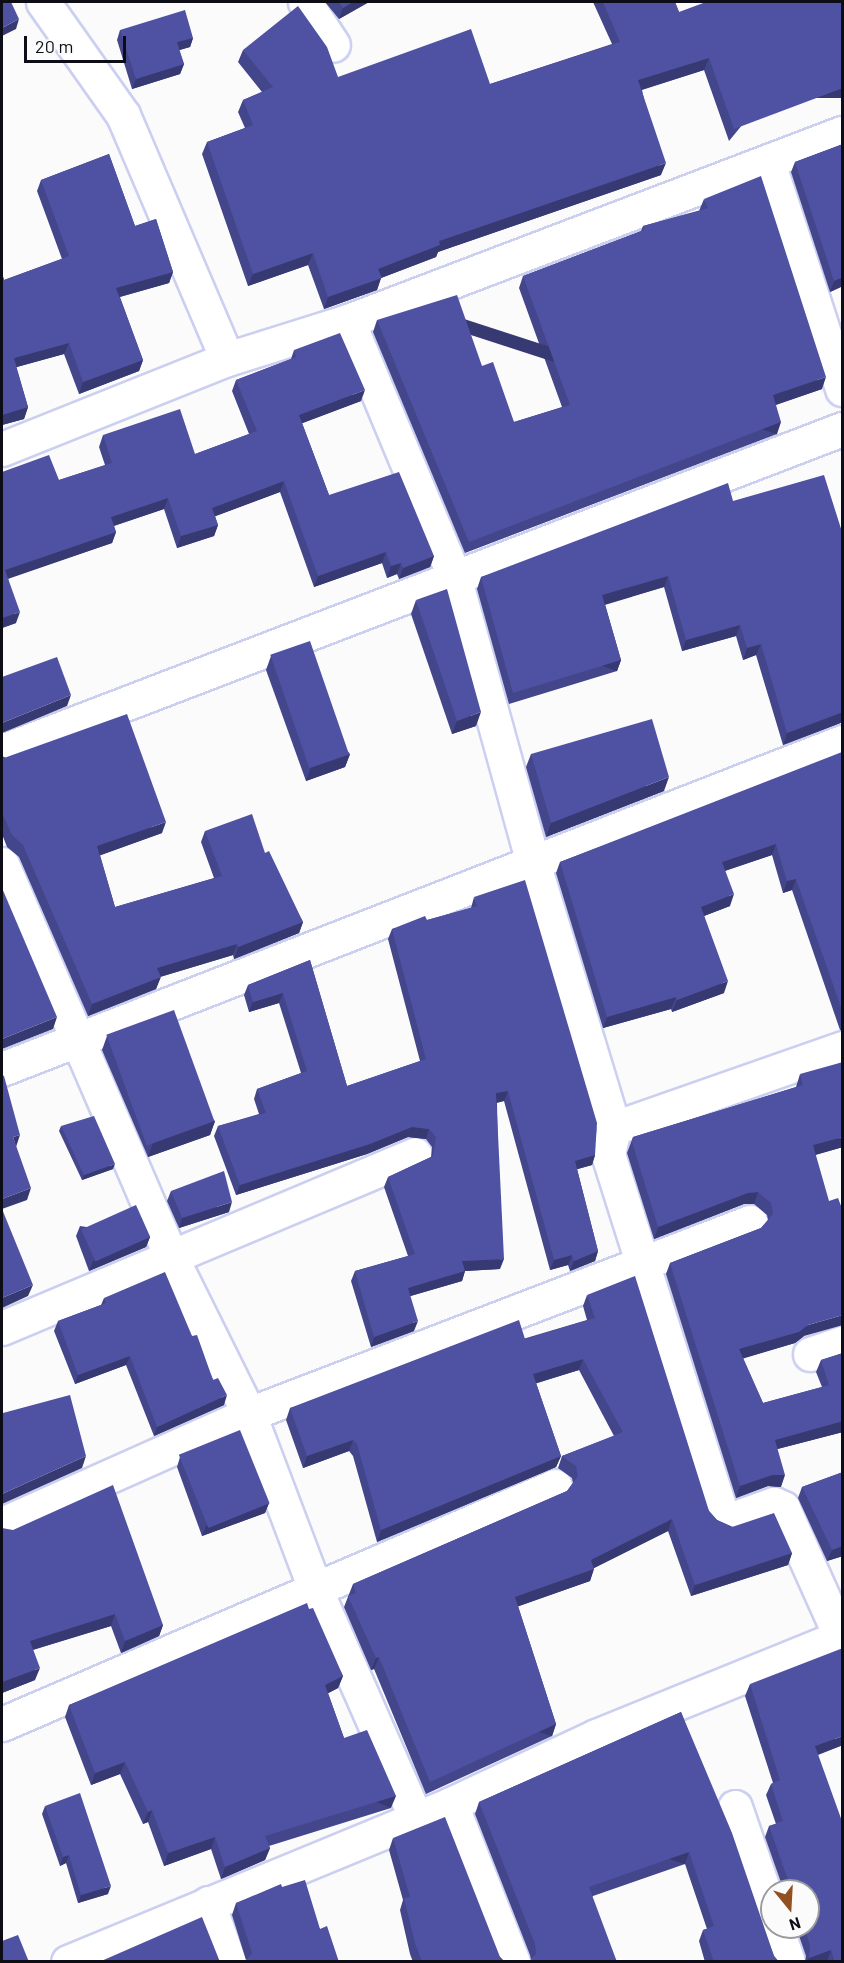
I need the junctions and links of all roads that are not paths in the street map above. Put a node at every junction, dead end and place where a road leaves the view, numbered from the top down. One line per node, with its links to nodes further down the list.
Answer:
1 (43, 2): 7 (street)
2 (305, 2): 3 (street)
3 (333, 45)
4 (843, 133): 5 (street)
5 (768, 162): 6 (street); 8 (street)
6 (348, 321): 7 (street); 11 (street)
7 (227, 359): 10 (street)
8 (843, 389)
9 (843, 429): 11 (street)
10 (2, 449)
11 (454, 576): 13 (street); 14 (street)
12 (843, 742): 14 (street)
13 (2, 751)
14 (533, 862): 16 (street); 19 (street)
15 (2, 864): 16 (street)
16 (78, 1040): 18 (street); 22 (street)
17 (843, 1048): 19 (street)
18 (2, 1069)
19 (614, 1128): 23 (street)
20 (415, 1154): 22 (street)
21 (750, 1222): 23 (street)
22 (171, 1257): 24 (street); 27 (street)
23 (640, 1261): 27 (street); 31 (street)
24 (2, 1328)
25 (843, 1343): 26 (street)
26 (810, 1354)
27 (249, 1414): 29 (street); 30 (street)
28 (555, 1486): 30 (street)
29 (2, 1524)
30 (314, 1587): 32 (street); 35 (street)
31 (842, 1638): 33 (street)
32 (2, 1724)
33 (451, 1804): 35 (street); 41 (street)
34 (735, 1807): 36 (street)
35 (416, 1818): 37 (street)
36 (760, 1880)
37 (208, 1903): 39 (street); 40 (street)
38 (780, 1939): 42 (street)
39 (68, 1962)
40 (229, 1962)
41 (513, 1962)
42 (788, 1962)

